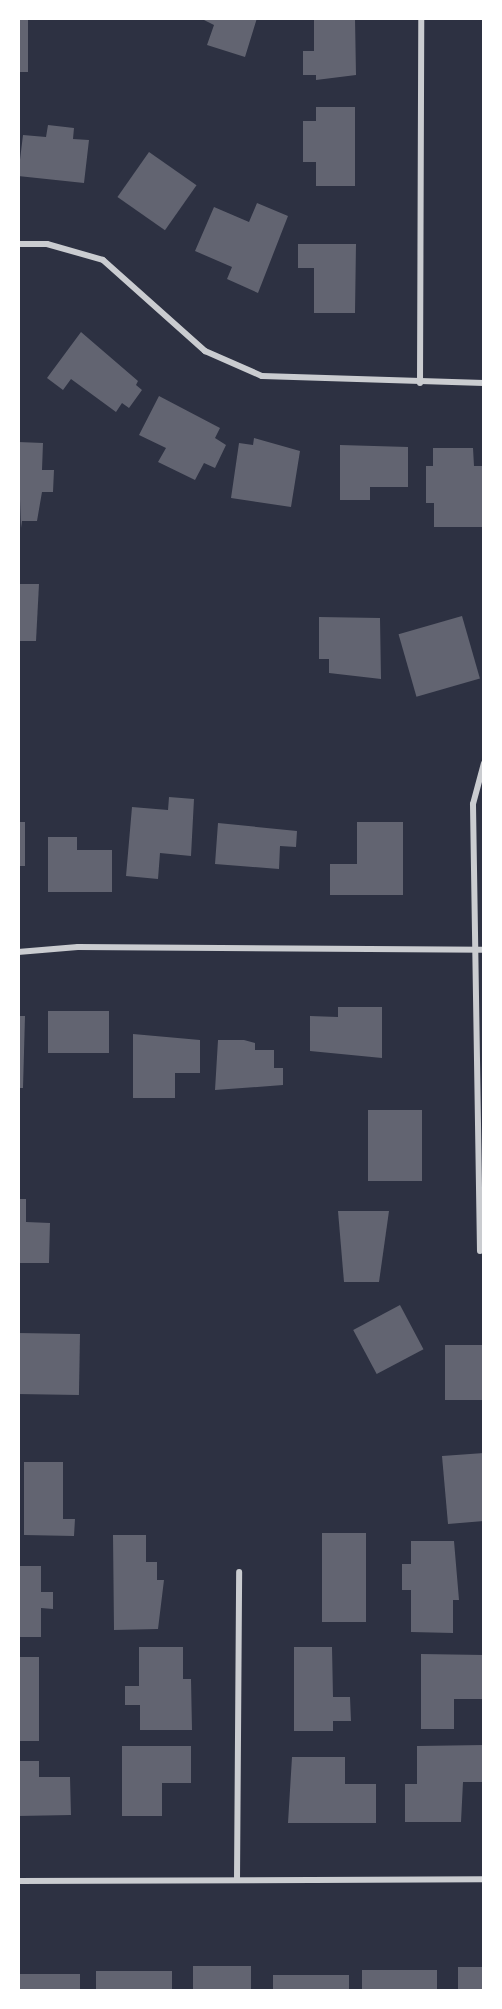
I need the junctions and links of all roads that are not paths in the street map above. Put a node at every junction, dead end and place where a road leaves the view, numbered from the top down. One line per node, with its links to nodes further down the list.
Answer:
1 (421, 18): 4 (street)
2 (18, 243): 4 (street)
3 (484, 382): 4 (street)
4 (420, 383)
5 (484, 763): 6 (street)
6 (476, 950): 7 (street); 8 (street); 9 (street)
7 (484, 950)
8 (18, 952)
9 (480, 1251)
10 (239, 1572): 12 (street)
11 (484, 1879): 12 (street)
12 (237, 1880): 13 (street)
13 (18, 1881)

